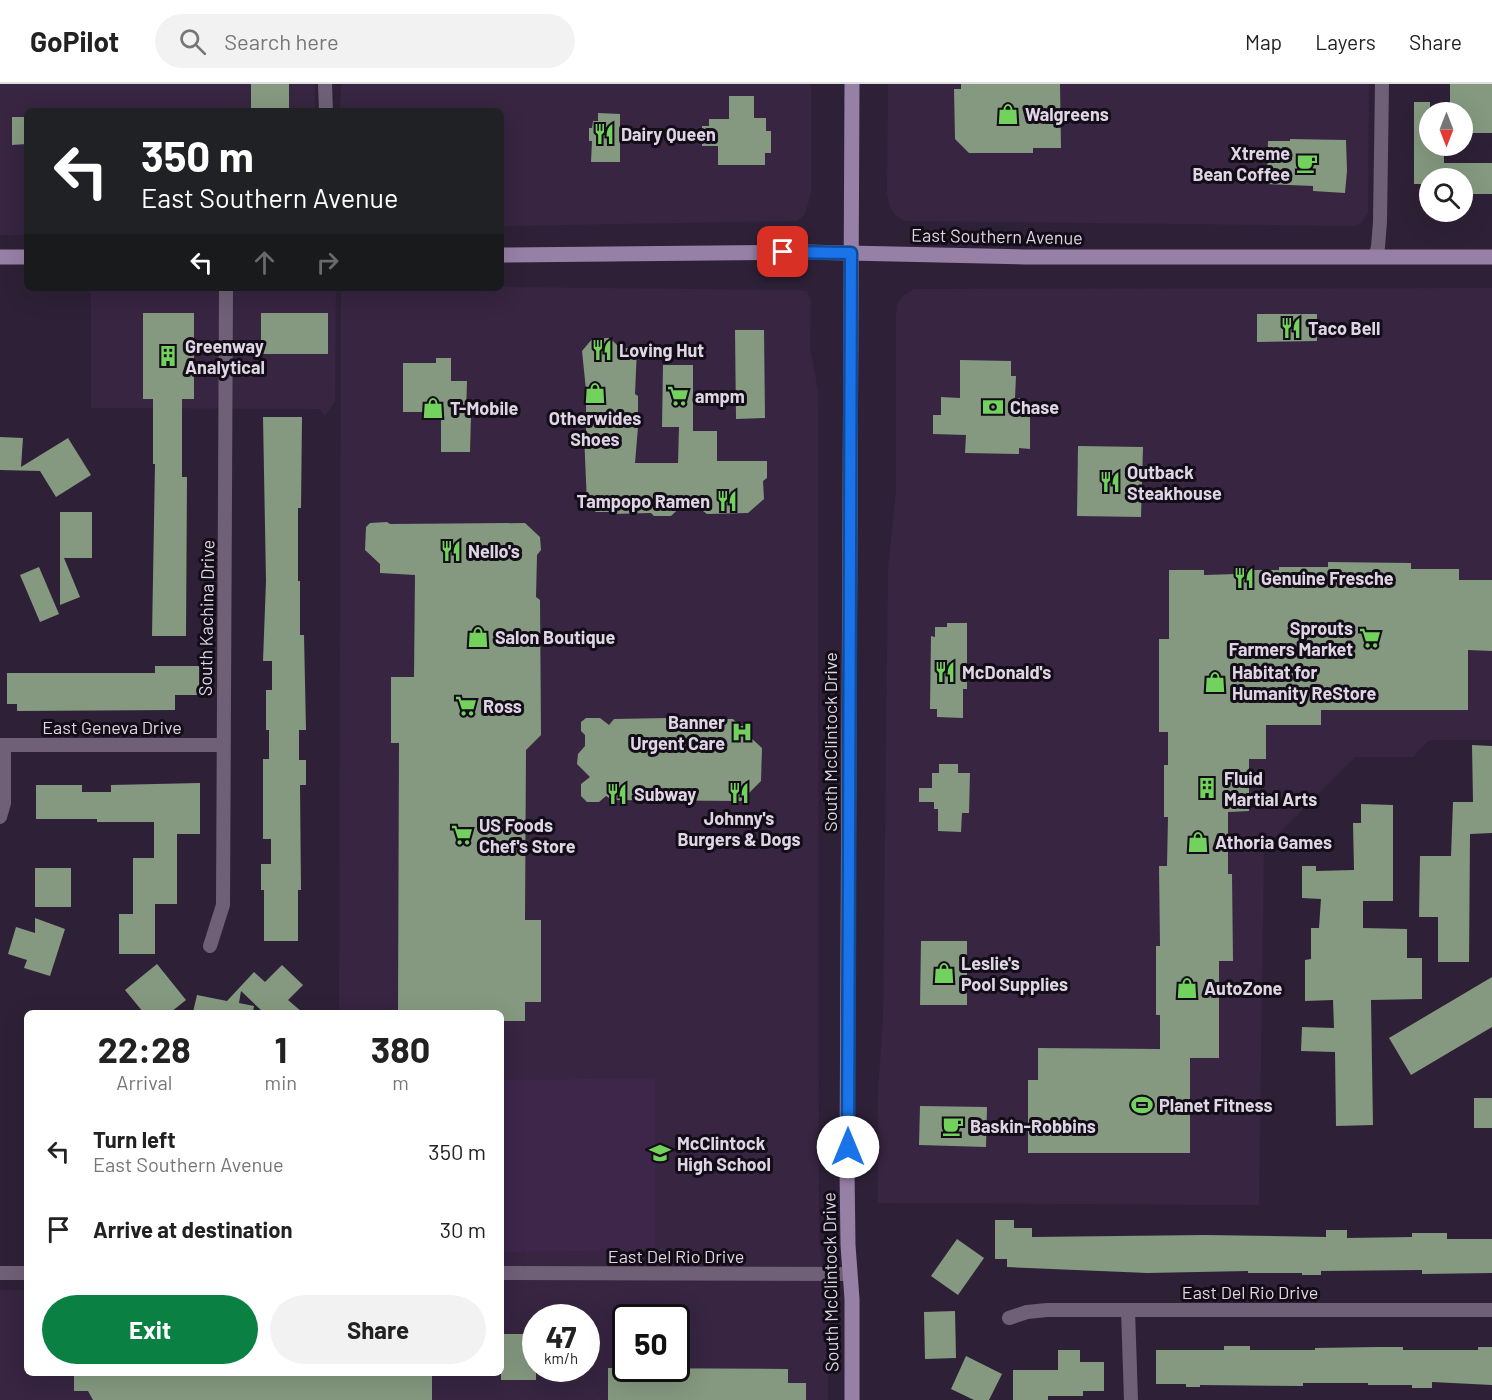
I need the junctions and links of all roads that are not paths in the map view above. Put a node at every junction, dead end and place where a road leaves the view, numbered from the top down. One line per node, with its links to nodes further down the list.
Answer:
1 (326, 84): 4 (street)
2 (852, 84): 5 (main road, South McClintock Drive)
3 (1382, 84): 9 (street)
4 (326, 108)
5 (851, 253): 6 (main road, East Southern Avenue); 9 (main road, East Southern Avenue); 19 (main road, South McClintock Drive)
6 (504, 255)
7 (0, 257): 8 (main road)
8 (24, 257)
9 (1375, 257): 10 (main road, East Southern Avenue)
10 (1492, 257)
11 (226, 291): 13 (street, South Kachina Drive)
12 (2, 745): 13 (street, East Geneva Drive); 14 (street)
13 (223, 745): 15 (street, South Kachina Drive)
14 (0, 817)
15 (210, 946)
16 (504, 1273): 19 (street, East Del Rio Drive)
17 (0, 1274): 18 (street)
18 (24, 1274)
19 (850, 1274): 23 (main road, South McClintock Drive)
20 (1128, 1310): 21 (street, East Del Rio Drive); 22 (street, East Del Rio Drive); 24 (street)
21 (1492, 1310)
22 (1009, 1318)
23 (852, 1400)
24 (1131, 1400)

